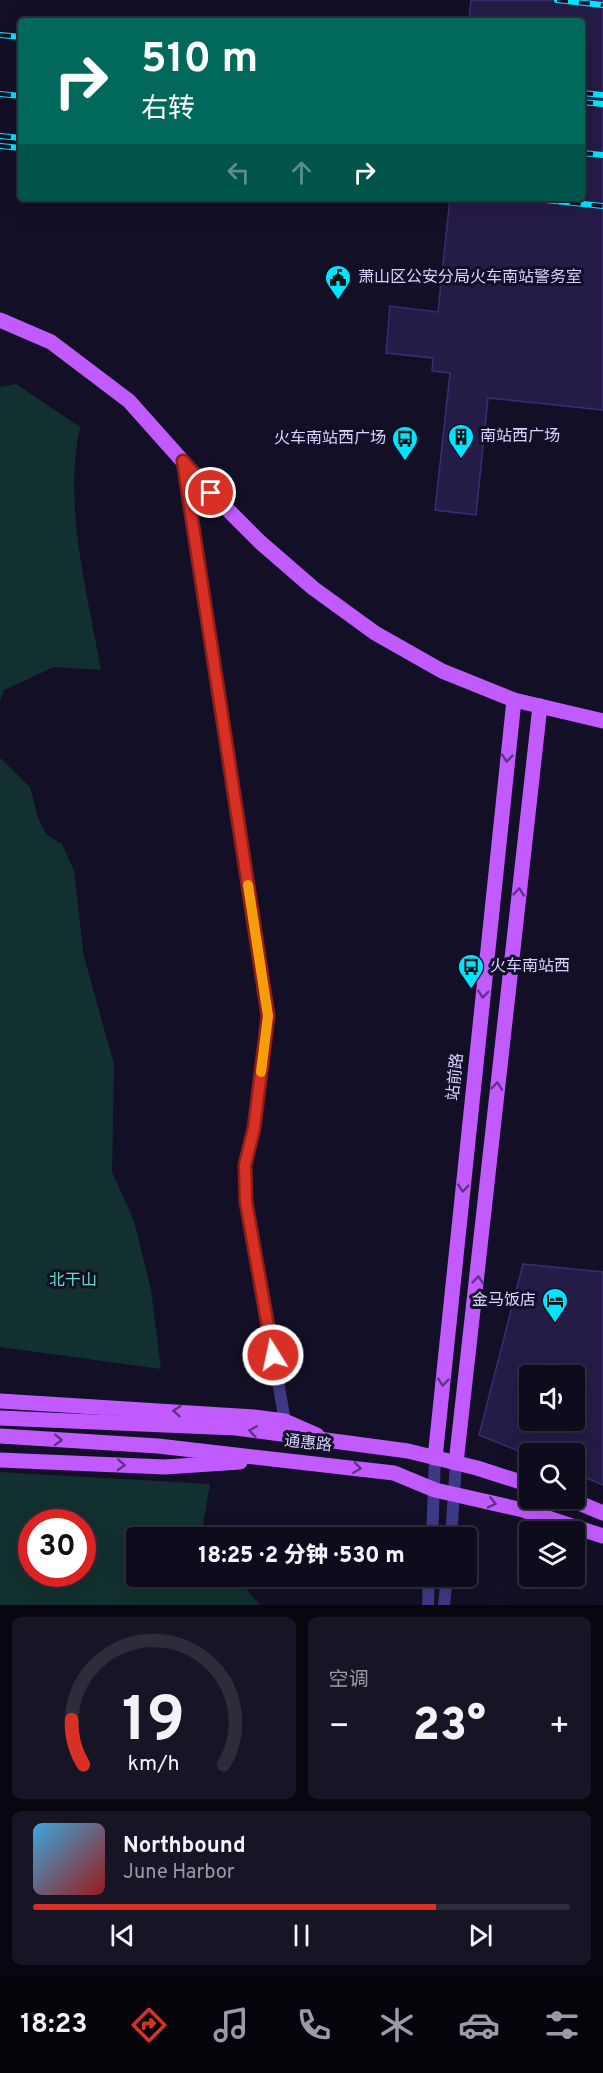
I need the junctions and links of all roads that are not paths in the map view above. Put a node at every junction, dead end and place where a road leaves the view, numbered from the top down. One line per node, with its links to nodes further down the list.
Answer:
1 (0, 320): 2 (main road)
2 (183, 461): 3 (main road); 8 (street)
3 (514, 700): 4 (main road); 11 (main road, 站前路, one-way to 11)
4 (540, 706): 5 (main road); 13 (main road, one-way to 4)
5 (603, 721)
6 (0, 1401): 8 (main road, one-way to 6)
7 (0, 1418): 10 (main road, 通惠路, one-way to 7)
8 (285, 1421): 10 (main road)
9 (0, 1436): 14 (main road, 通惠路, one-way to 14)
10 (336, 1443): 11 (main road, 通惠路)
11 (435, 1458): 13 (main road, 通惠路); 16 (street)
12 (0, 1460): 14 (main road, one-way to 14)
13 (456, 1463): 15 (main road, 通惠路); 17 (street)
14 (329, 1464): 16 (main road, 通惠路, one-way to 16)
15 (519, 1482)
16 (435, 1490): 17 (main road, 通惠路); 20 (street)
17 (455, 1494): 21 (street); 22 (main road, 通惠路, one-way to 22)
18 (585, 1506): 19 (main road)
19 (603, 1513)
20 (433, 1527)
21 (452, 1527)
22 (603, 1536)
23 (429, 1587): 25 (street)
24 (446, 1587): 26 (street)
25 (428, 1605)
26 (444, 1605)

